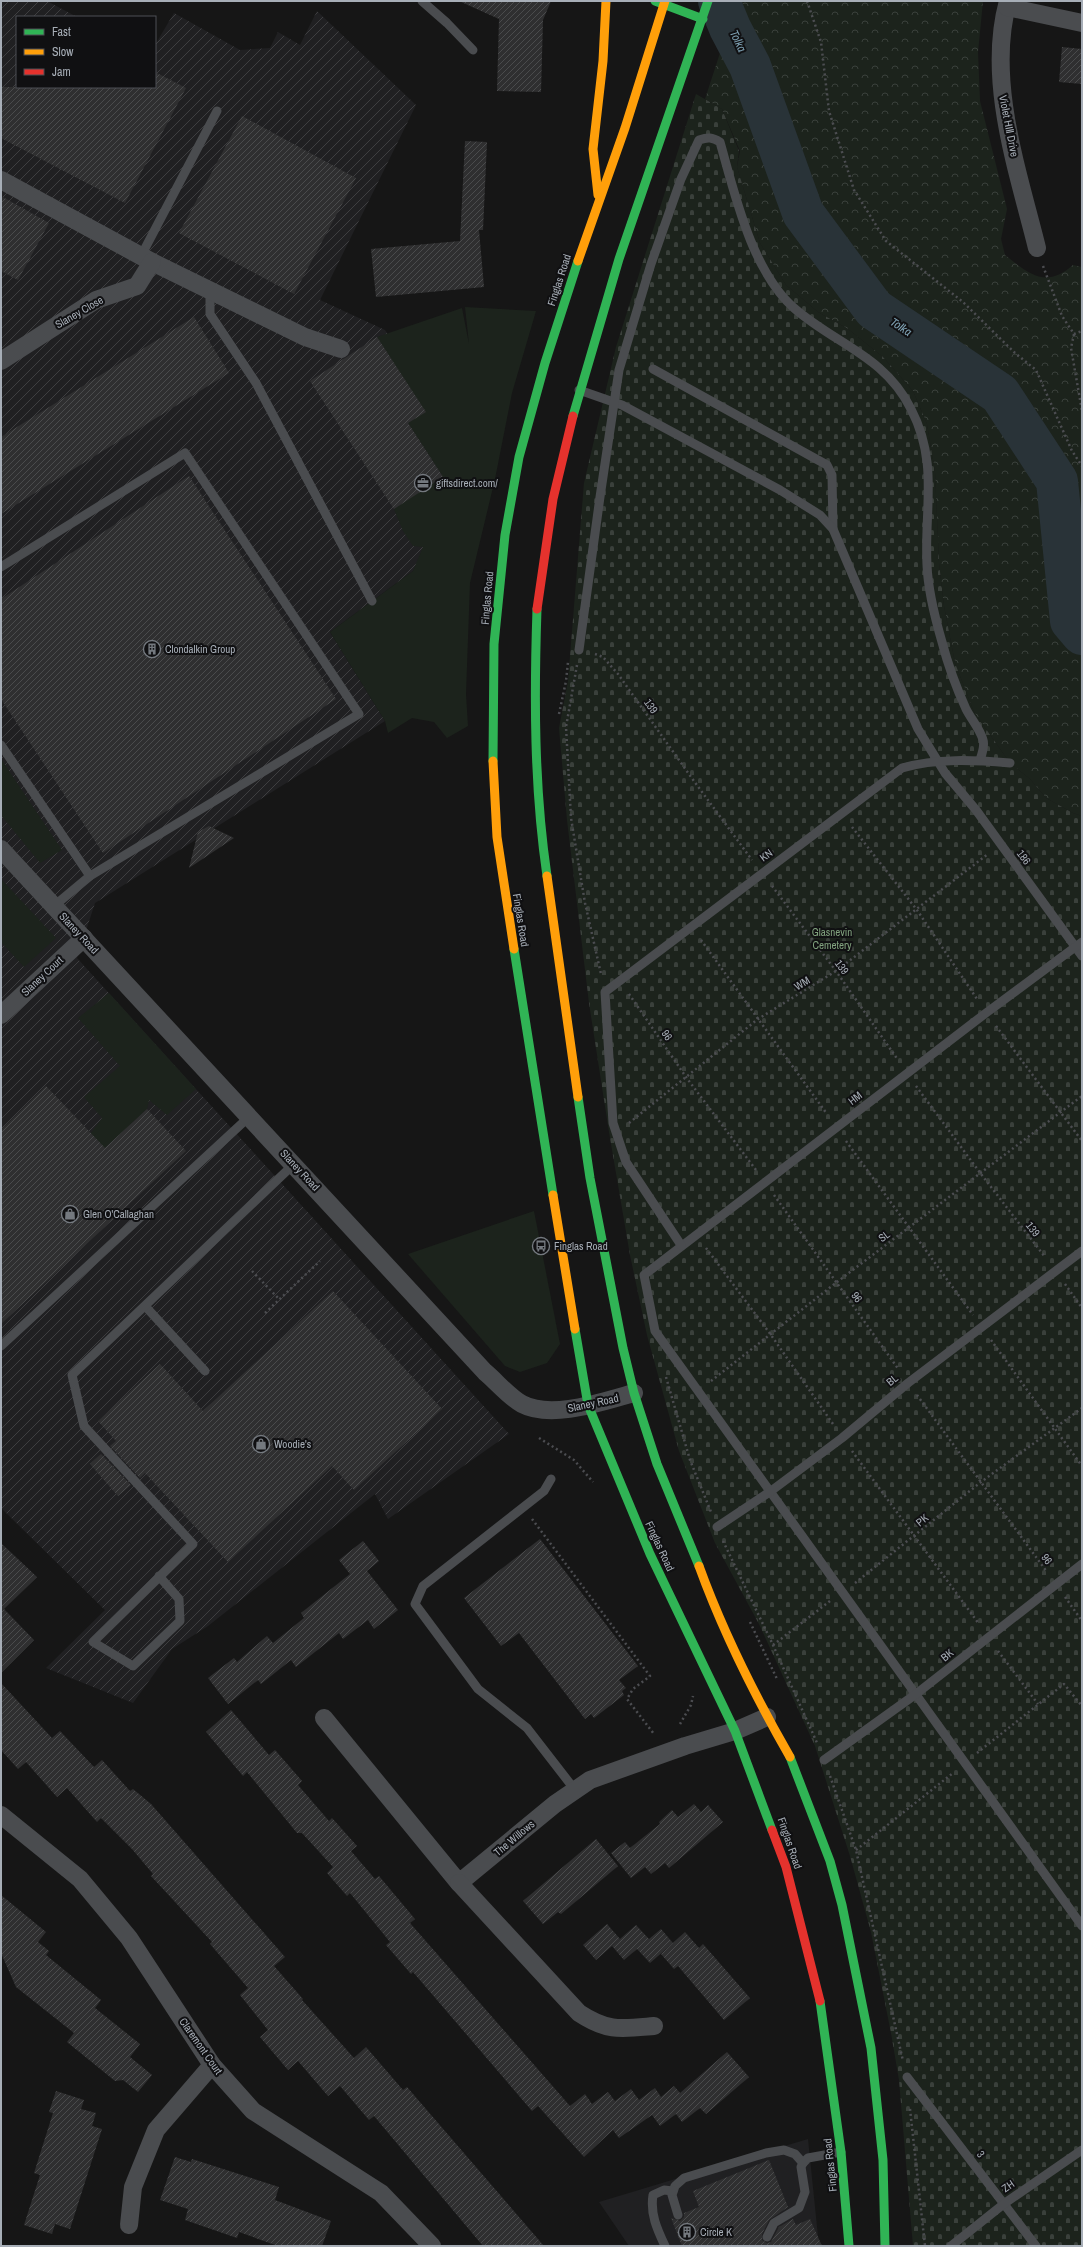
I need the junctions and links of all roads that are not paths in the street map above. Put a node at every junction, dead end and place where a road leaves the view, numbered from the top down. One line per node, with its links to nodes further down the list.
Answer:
1 (422, 1): 8 (lane)
2 (606, 1): 11 (main road)
3 (708, 1): 6 (main road)
4 (661, 2): 6 (main road); 11 (main road, Finglas Road)
5 (1008, 4): 7 (street); 12 (street, Violet HIll Drive)
6 (703, 19): 18 (main road)
7 (1082, 23)
8 (473, 50)
9 (217, 111): 13 (lane)
10 (1, 180): 13 (street)
11 (598, 200): 43 (main road, Finglas Road)
12 (1037, 248)
13 (146, 259): 14 (street); 16 (street, Slaney Close)
14 (210, 290): 15 (street); 22 (lane)
15 (341, 350)
16 (1, 361)
17 (653, 369): 20 (lane)
18 (579, 390): 19 (lane); 42 (main road)
19 (615, 402): 20 (lane); 23 (lane); 25 (lane)
20 (832, 529): 26 (lane)
21 (1, 567): 29 (lane)
22 (372, 601)
23 (579, 650)
24 (1, 745): 29 (lane)
25 (980, 760): 26 (lane, KN); 27 (lane, KN)
26 (938, 762): 32 (lane, 186); 37 (lane, KN)
27 (1010, 763)
28 (1, 849): 30 (street, Slaney Road)
29 (90, 876): 30 (lane)
30 (54, 906): 31 (street, Slaney Road)
31 (84, 938): 34 (street, Slaney Court); 35 (street, Slaney Road)
32 (1079, 944): 33 (lane, 186); 37 (lane, HM)
33 (1082, 956)
34 (1, 1015)
35 (250, 1116): 36 (street, Slaney Road); 40 (lane)
36 (294, 1164): 39 (lane); 43 (street, Slaney Road)
37 (681, 1246): 45 (lane, HM)
38 (1082, 1251): 45 (lane, BL)
39 (145, 1306): 41 (lane); 48 (lane)
40 (1, 1346)
41 (205, 1371)
42 (634, 1393): 43 (street, Slaney Road); 50 (main road)
43 (588, 1405): 52 (main road, Finglas Road)
44 (551, 1479): 54 (lane)
45 (771, 1492): 46 (lane, BL); 49 (lane)
46 (717, 1528)
47 (1082, 1564): 49 (lane, BK)
48 (159, 1576): 48 (lane)
49 (916, 1694): 53 (lane, BK); 57 (lane)
50 (767, 1716): 52 (street, The Willows); 72 (main road)
51 (324, 1718): 56 (street)
52 (735, 1731): 54 (street, The Willows); 62 (main road, Finglas Road)
53 (824, 1760)
54 (575, 1790): 56 (street, The Willows)
55 (1, 1815): 59 (street, Claremont Court)
56 (459, 1884): 58 (street)
57 (1082, 1926)
58 (654, 2026)
59 (212, 2065): 67 (street); 69 (street, Claremont Court)
60 (907, 2077): 65 (lane, 3)
61 (1082, 2150): 65 (lane, ZH)
62 (841, 2152): 63 (lane); 71 (main road, Finglas Road)
63 (803, 2163): 64 (lane); 68 (lane)
64 (673, 2191): 66 (lane); 70 (lane)
65 (1005, 2203): 73 (lane, ZH); 74 (lane, 3)
66 (678, 2215)
67 (128, 2226)
68 (767, 2237)
69 (432, 2246)
70 (666, 2246)
71 (850, 2246)
72 (885, 2246)
73 (951, 2246)
74 (1036, 2246)

